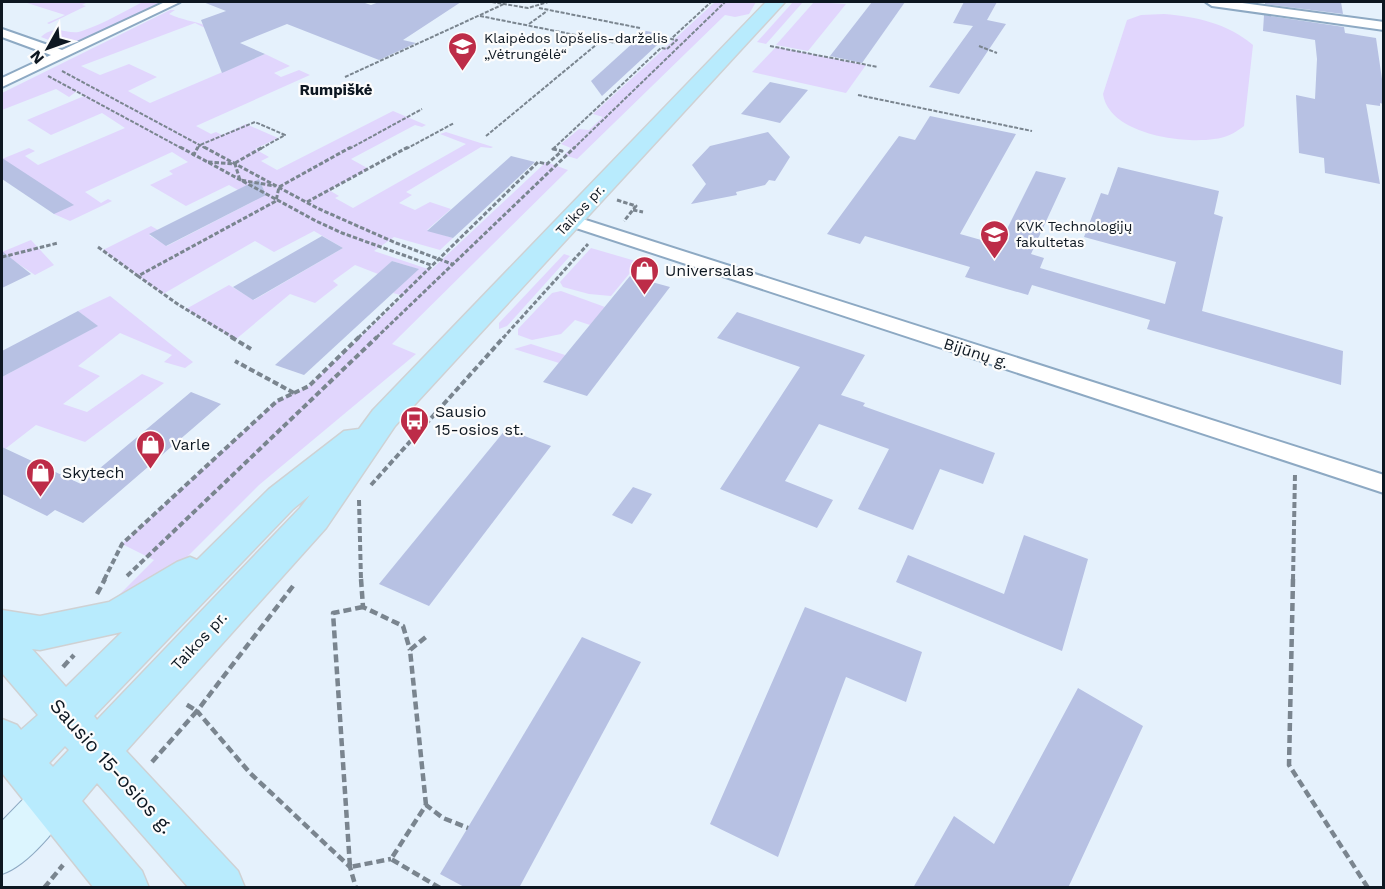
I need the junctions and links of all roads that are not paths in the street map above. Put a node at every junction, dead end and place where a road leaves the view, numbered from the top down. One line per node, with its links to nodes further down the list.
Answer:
1 (174, 2): 6 (street)
2 (776, 2): 8 (main road, Taikos pr.)
3 (1212, 2): 4 (street)
4 (1383, 26)
5 (2, 33): 6 (street)
6 (61, 54): 7 (street)
7 (2, 83)
8 (570, 220): 9 (main road, Taikos pr.); 10 (street, Bijūnų g.)
9 (384, 418): 11 (main road, Taikos pr.); 15 (main road, Taikos pr.)
10 (1383, 484)
11 (235, 545): 12 (main road); 14 (main road, Taikos pr.)
12 (2, 627)
13 (2, 645): 14 (main road, Sausio 15-osios g.)
14 (67, 717): 15 (main road, Sausio 15-osios g.); 16 (main road, Taikos pr.)
15 (98, 751): 17 (main road, Taikos pr.); 20 (main road, Sausio 15-osios g.)
16 (8, 761): 17 (main road)
17 (52, 800): 18 (street, Taikos pr.); 19 (main road)
18 (2, 852)
19 (125, 888)
20 (221, 888)

